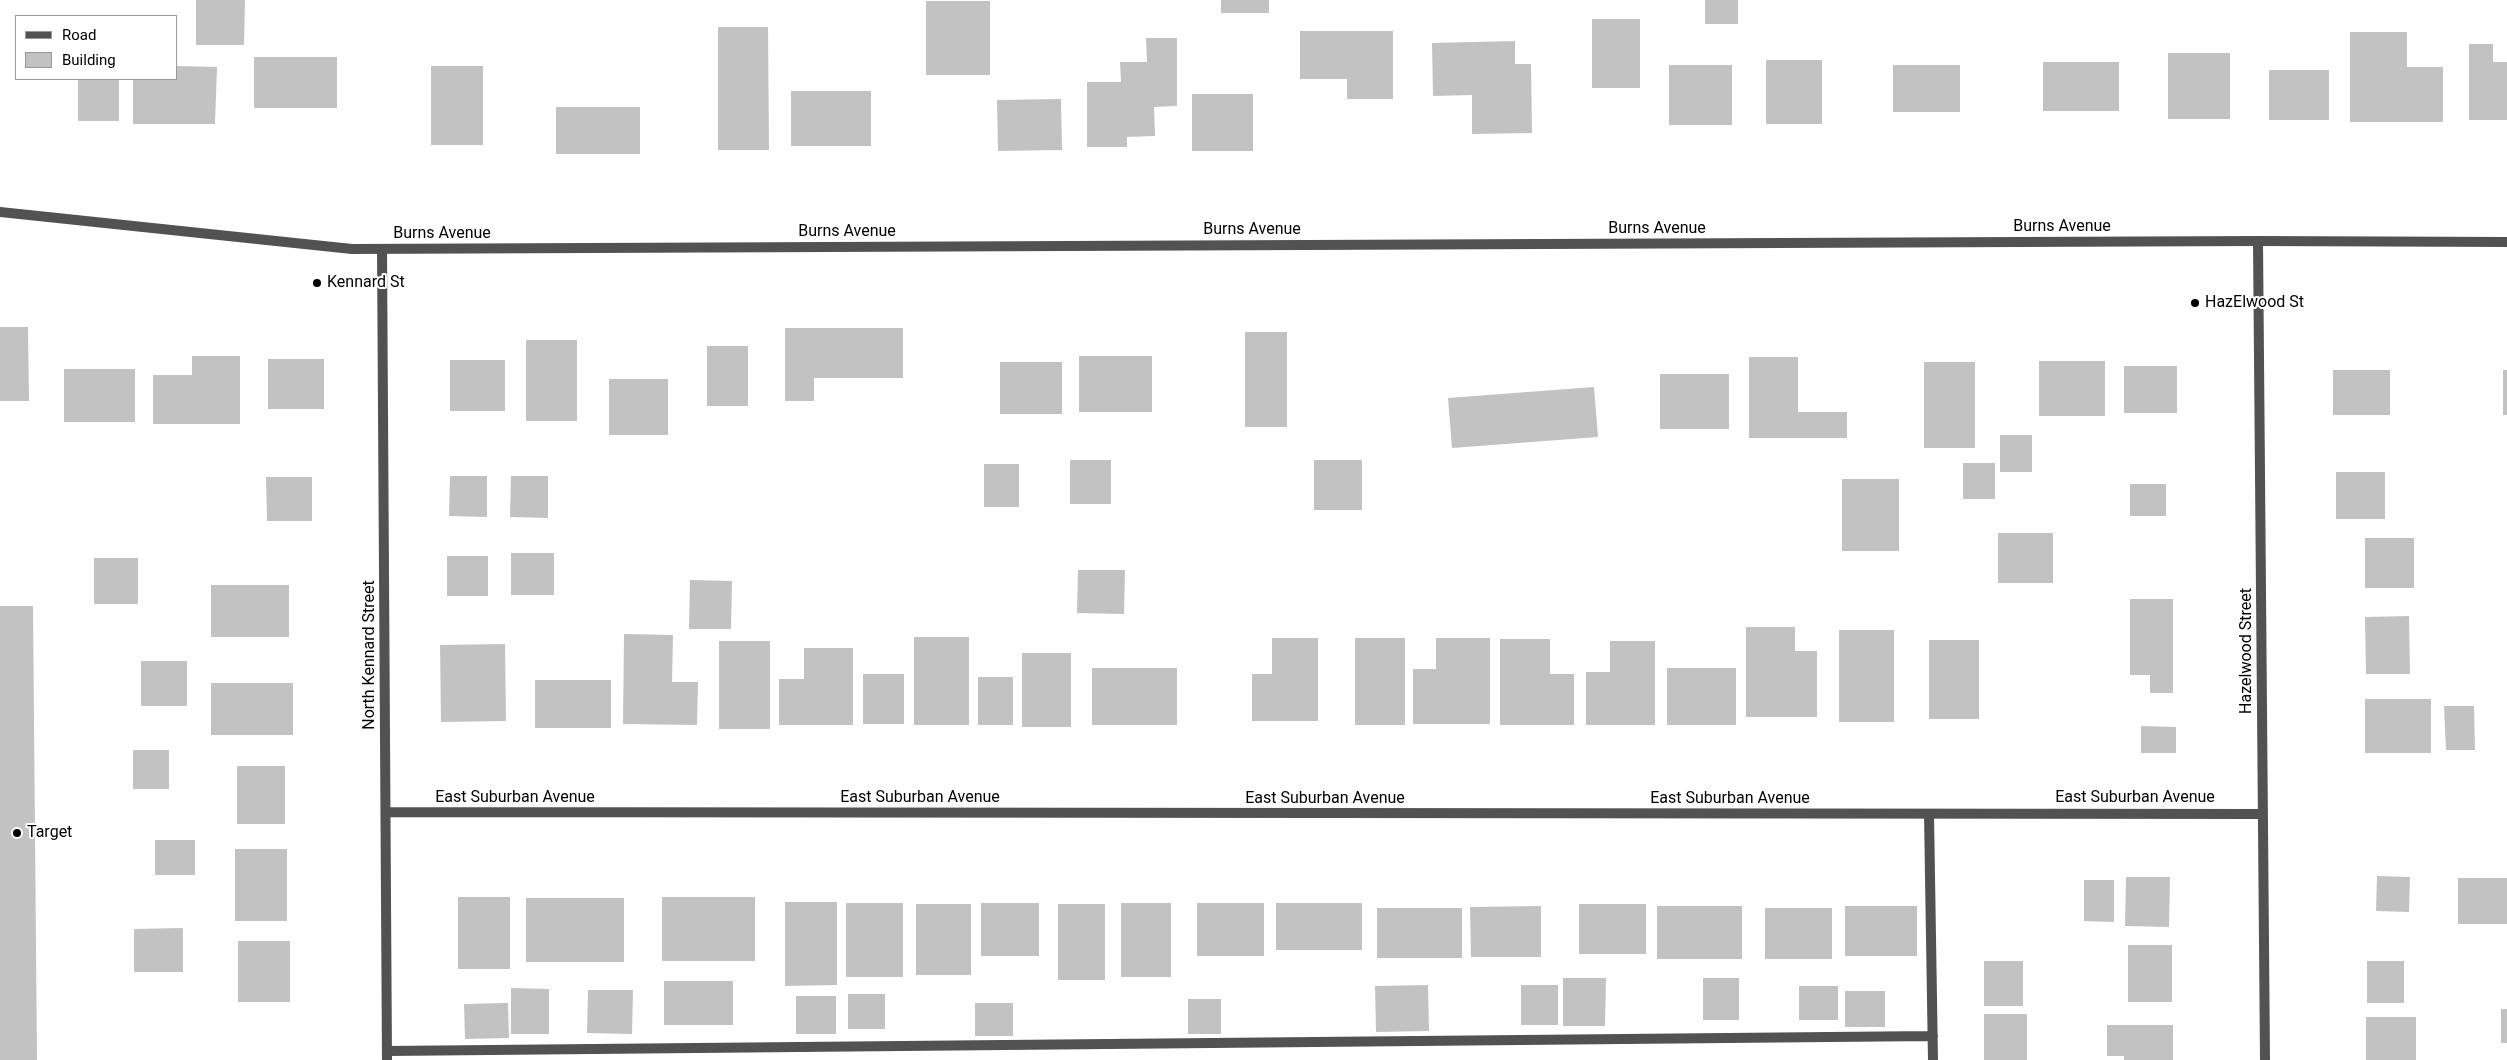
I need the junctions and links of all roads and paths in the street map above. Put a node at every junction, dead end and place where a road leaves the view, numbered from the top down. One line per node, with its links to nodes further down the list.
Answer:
1 (0, 212): 4 (street, Burns Avenue)
2 (2258, 241): 3 (street, Burns Avenue); 4 (street, Burns Avenue); 7 (street, Hazelwood Street)
3 (2507, 242)
4 (382, 250): 5 (street, North Kennard Street)
5 (387, 812): 6 (street, East Suburban Avenue); 9 (street, North Kennard Street)
6 (1929, 814): 7 (street, East Suburban Avenue); 8 (street)
7 (2263, 814): 11 (street, Hazelwood Street)
8 (1933, 1036): 9 (street); 10 (street)
9 (387, 1055)
10 (1933, 1060)
11 (2265, 1060)

